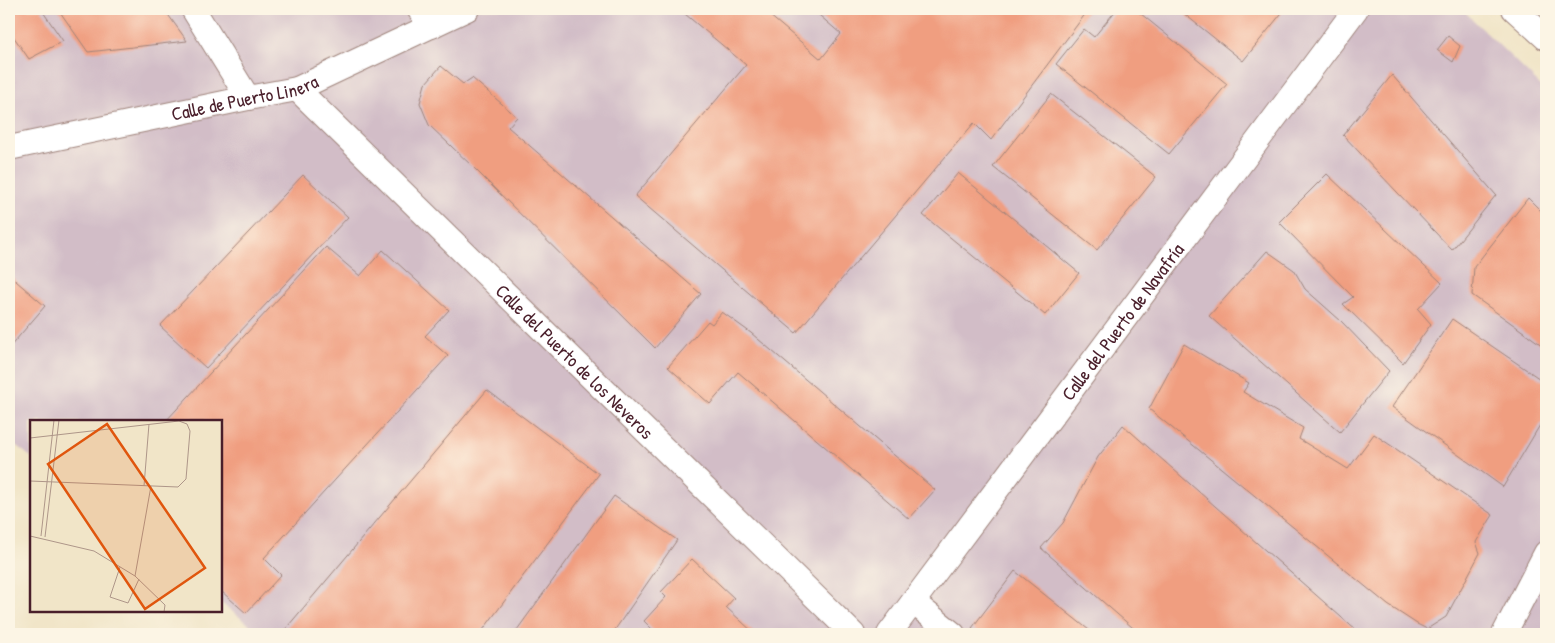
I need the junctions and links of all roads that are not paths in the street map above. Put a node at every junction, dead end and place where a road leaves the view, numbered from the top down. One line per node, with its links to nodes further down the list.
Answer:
1 (193, 9): 8 (street)
2 (467, 9): 5 (street, Calle de Puerto Linera)
3 (1356, 9): 11 (street, Calle del Puerto de Navafría)
4 (1514, 9): 6 (street)
5 (425, 17): 7 (street, Calle de Puerto Linera)
6 (1546, 38)
7 (297, 89): 8 (street, Calle de Puerto Linera); 12 (street, Calle del Puerto de los Neveros)
8 (248, 98): 9 (street, Calle de Puerto Linera)
9 (9, 148)
10 (1546, 552): 15 (street)
11 (913, 602): 13 (street, Calle del Puerto de Navafría); 14 (street)
12 (853, 634)
13 (889, 634)
14 (952, 634)
15 (1504, 634)

